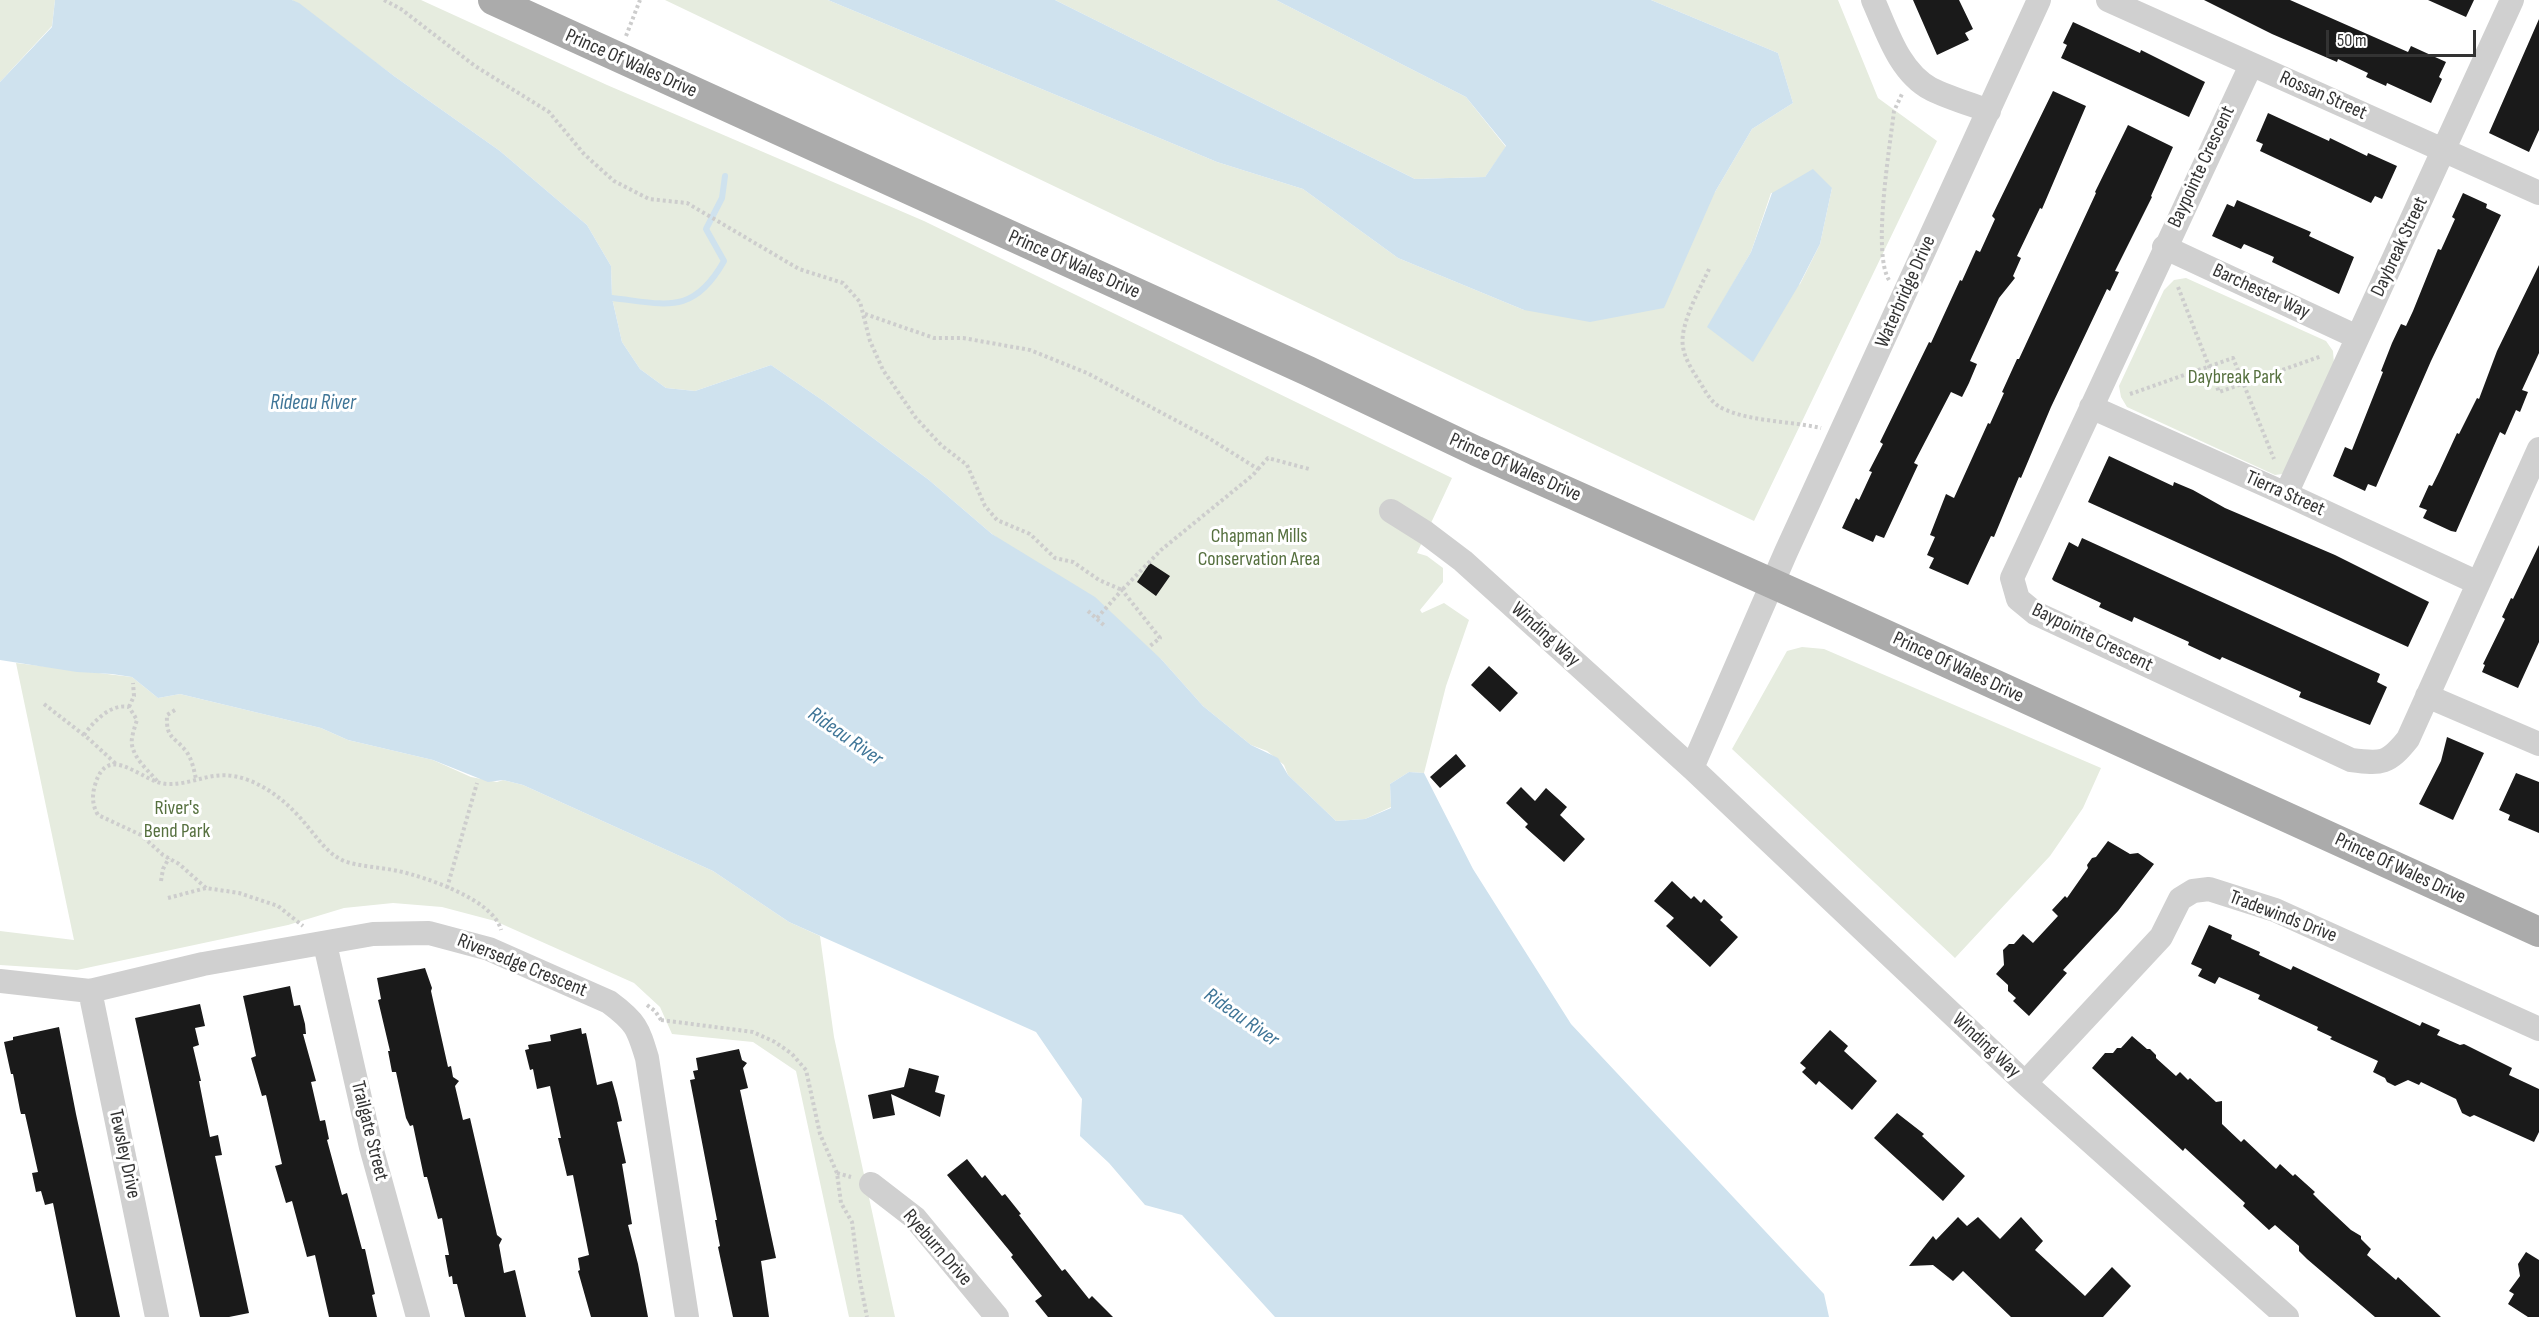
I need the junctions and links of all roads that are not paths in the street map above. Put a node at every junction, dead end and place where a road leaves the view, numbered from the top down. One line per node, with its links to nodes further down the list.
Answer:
1 (493, 0): 16 (main road, Prince Of Wales Drive)
2 (1873, 0): 7 (street)
3 (2039, 0): 7 (street, Waterbridge Drive)
4 (2108, 0): 6 (street, Rossan Street)
5 (2512, 0): 8 (street, Daybreak Street)
6 (2251, 64): 8 (street, Rossan Street); 10 (street, Baypointe Crescent)
7 (1989, 111): 16 (street, Waterbridge Drive)
8 (2446, 150): 9 (street, Rossan Street); 11 (street, Daybreak Street)
9 (2539, 193)
10 (2164, 247): 11 (street, Barchester Way); 12 (street, Baypointe Crescent)
11 (2357, 337): 14 (street, Daybreak Street)
12 (2091, 407): 14 (street, Tierra Street); 18 (street, Baypointe Crescent)
13 (2539, 449): 17 (street, Baypointe Crescent)
14 (2286, 494): 17 (street, Tierra Street)
15 (1391, 511): 20 (street, Winding Way)
16 (1772, 583): 20 (street); 21 (main road, Prince Of Wales Drive)
17 (2478, 583): 18 (street, Baypointe Crescent)
18 (2427, 696): 19 (street)
19 (2539, 744)
20 (1692, 768): 26 (street, Winding Way)
21 (2539, 932)
22 (319, 945): 24 (street, Riversedge Crescent); 29 (street, Trailgate Street); 30 (street, Riversedge Crescent)
23 (0, 981): 24 (street, Riversedge Crescent)
24 (90, 991): 28 (street, Tewsley Drive)
25 (2539, 1029): 26 (street, Tradewinds Drive)
26 (2025, 1083): 32 (street, Winding Way)
27 (871, 1184): 31 (street, Ryeburn Drive)
28 (157, 1317)
29 (418, 1317)
30 (687, 1317)
31 (997, 1317)
32 (2286, 1317)

